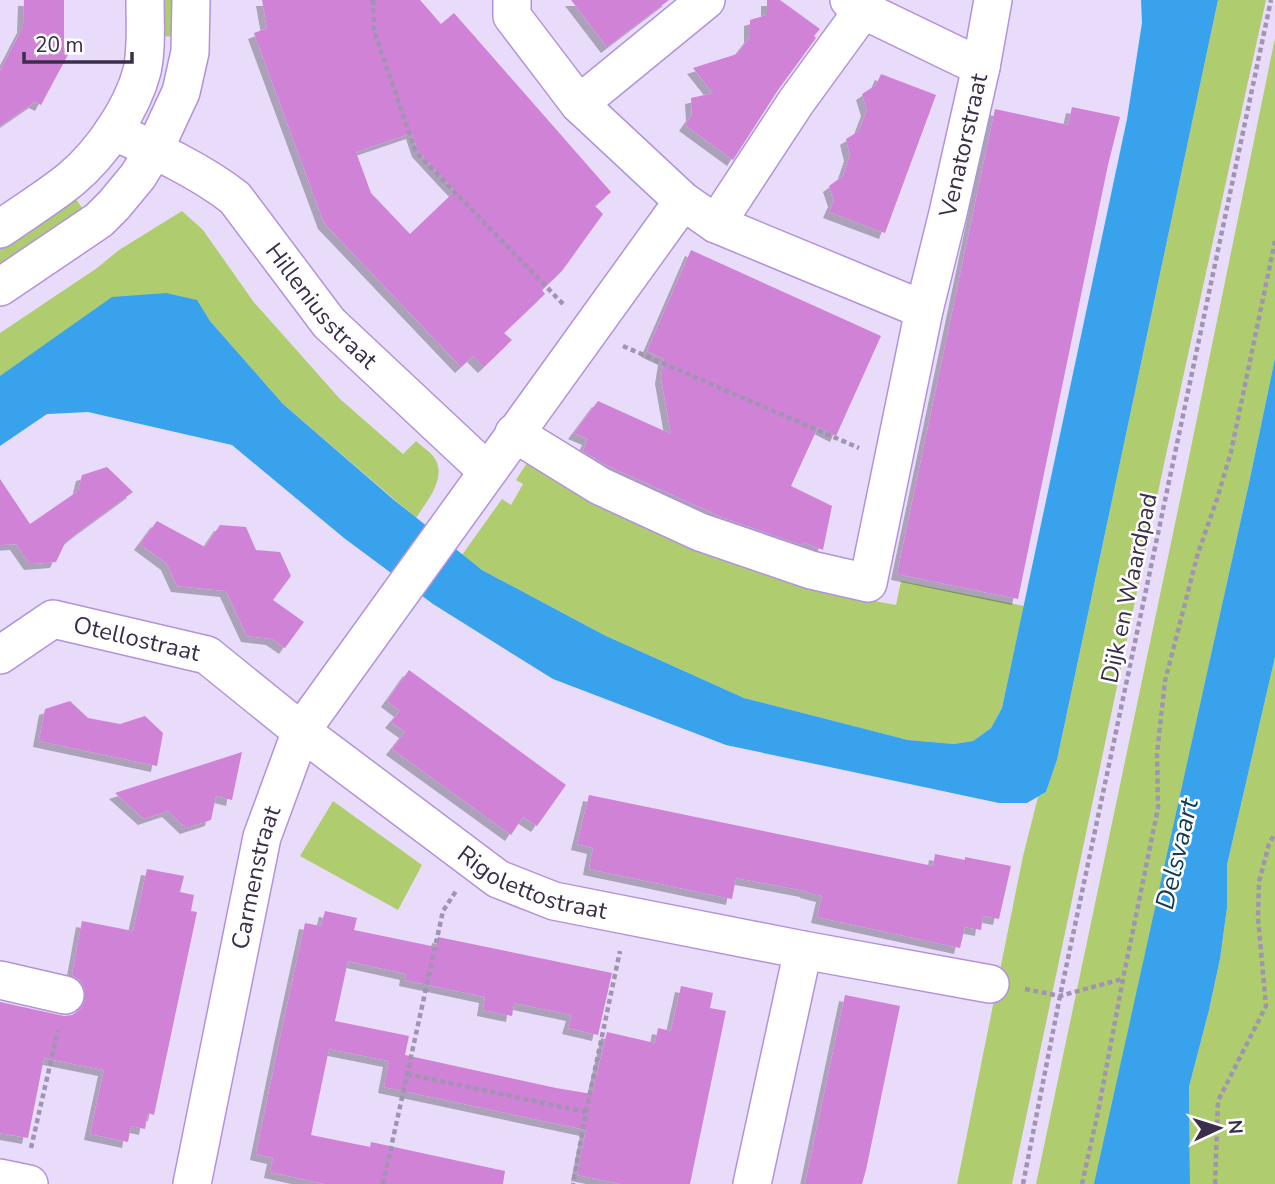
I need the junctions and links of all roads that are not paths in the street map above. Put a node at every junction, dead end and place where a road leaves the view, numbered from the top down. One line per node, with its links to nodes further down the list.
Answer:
1 (145, 0): 8 (street)
2 (191, 0): 9 (street)
3 (512, 0): 7 (street)
4 (706, 0): 7 (street)
5 (856, 5): 6 (street, Venatorstraat); 11 (street, Venatorstraat)
6 (987, 33): 14 (street, Venatorstraat)
7 (579, 104): 10 (street)
8 (113, 131): 9 (street, Hilleniusstraat); 12 (street)
9 (154, 150): 13 (street); 16 (street, Hilleniusstraat)
10 (683, 201): 11 (street); 15 (street)
11 (716, 224): 14 (street)
12 (0, 229)
13 (0, 288)
14 (924, 310): 15 (street, Venatorstraat)
15 (514, 433): 16 (street)
16 (487, 471): 18 (street, Carmenstraat)
17 (0, 655): 18 (street, Otellostraat)
18 (300, 731): 19 (street, Rigolettostraat); 23 (street, Carmenstraat)
19 (803, 950): 21 (street, Rigolettostraat); 24 (street)
20 (0, 980): 22 (street)
21 (990, 984)
22 (65, 995)
23 (192, 1184)
24 (752, 1184)

